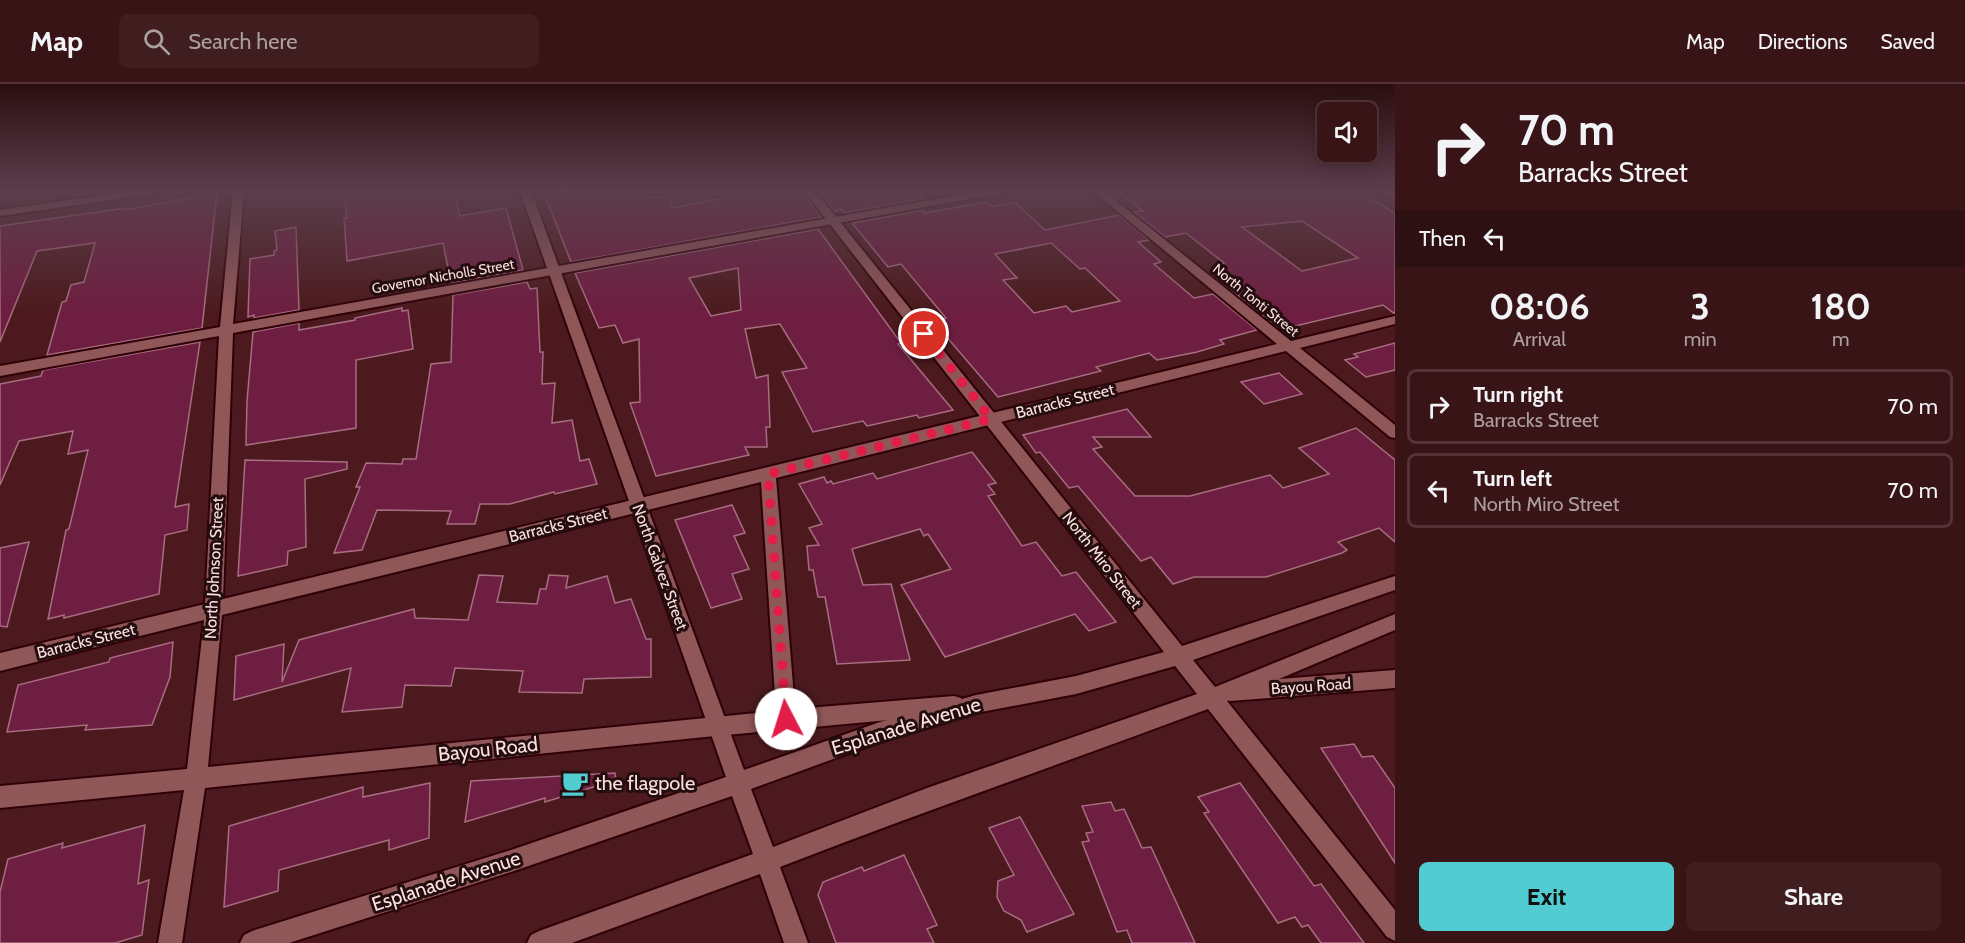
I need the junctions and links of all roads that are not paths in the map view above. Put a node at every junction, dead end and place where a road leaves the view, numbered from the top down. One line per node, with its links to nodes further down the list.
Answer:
1 (234, 231): 8 (street, North Johnson Street)
2 (540, 231): 6 (street, North Galvez Street)
3 (773, 231): 6 (street, Governor Nicholls Street)
4 (843, 231): 11 (street, North Miro Street)
5 (1148, 231): 9 (street, North Tonti Street)
6 (554, 271): 8 (street, Governor Nicholls Street); 14 (street, North Galvez Street)
7 (1395, 320): 9 (street, Barracks Street)
8 (226, 330): 10 (street, Governor Nicholls Street); 16 (street, North Johnson Street)
9 (1289, 346): 11 (street, Barracks Street); 12 (street, North Tonti Street)
10 (0, 371)
11 (991, 419): 13 (street, Barracks Street); 18 (street, North Miro Street)
12 (1395, 433)
13 (768, 474): 14 (street, Barracks Street); 23 (street)
14 (638, 505): 16 (street, Barracks Street); 24 (street, North Galvez Street)
15 (1395, 583): 18 (street, Esplanade Avenue)
16 (214, 609): 19 (street, Barracks Street); 25 (street, North Johnson Street)
17 (1395, 622): 21 (street)
18 (1179, 656): 21 (street, North Miro Street); 22 (street, Esplanade Avenue)
19 (0, 662)
20 (1395, 679): 21 (street, Bayou Road)
21 (1219, 695): 28 (street); 29 (street, North Miro Street)
22 (976, 704): 23 (street, Bayou Road); 26 (street, Esplanade Avenue)
23 (786, 719): 24 (street, Bayou Road)
24 (717, 726): 25 (street, Bayou Road); 26 (street, North Galvez Street)
25 (196, 780): 27 (street, Bayou Road); 30 (street, North Johnson Street)
26 (738, 783): 28 (street, North Galvez Street); 31 (street, Esplanade Avenue)
27 (0, 797)
28 (766, 861): 32 (street); 33 (street, North Galvez Street)
29 (1395, 929)
30 (170, 943)
31 (252, 943)
32 (539, 943)
33 (796, 943)

